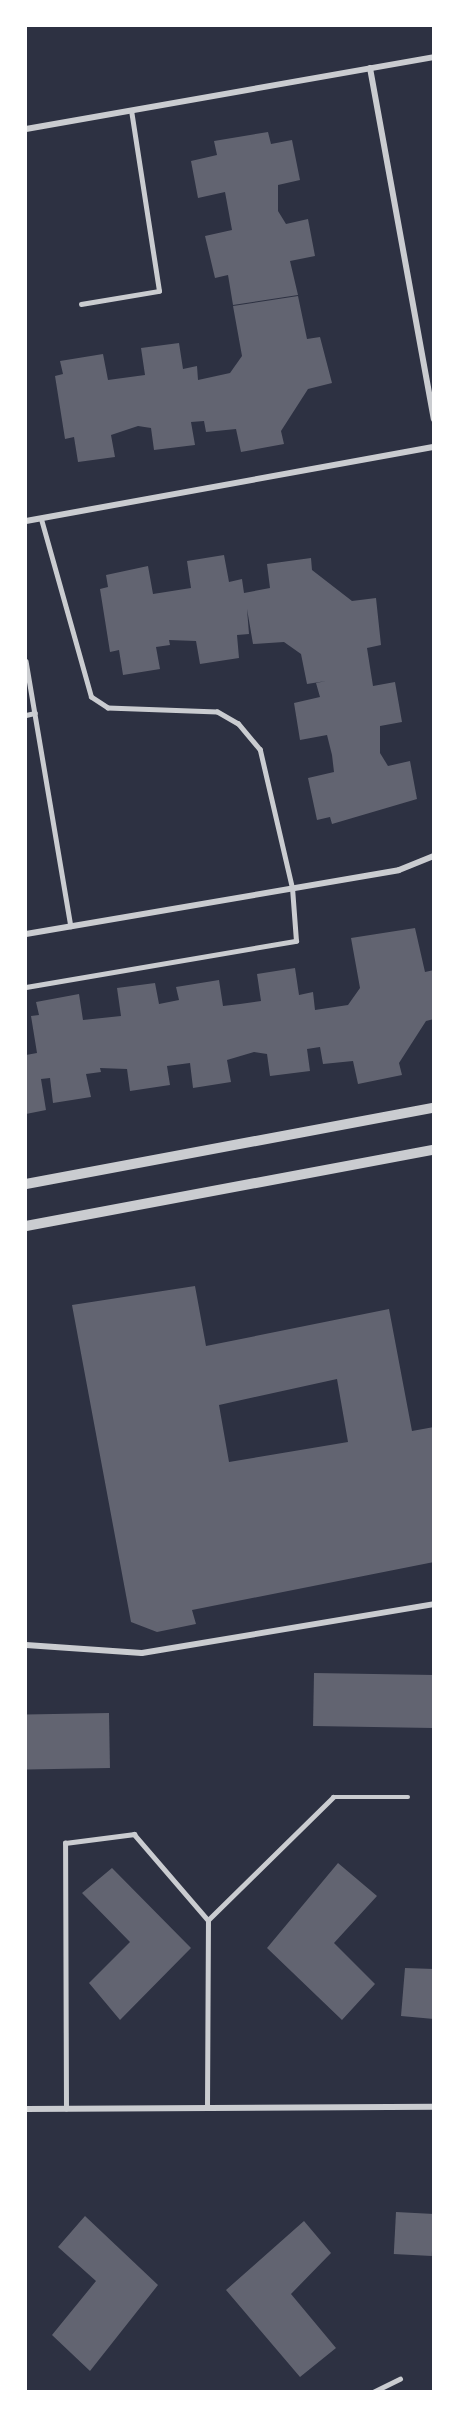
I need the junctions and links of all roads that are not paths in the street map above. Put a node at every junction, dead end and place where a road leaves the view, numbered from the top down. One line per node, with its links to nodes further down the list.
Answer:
1 (434, 57): 2 (street)
2 (370, 68): 3 (street); 6 (street)
3 (131, 111): 4 (street); 5 (lane)
4 (26, 129)
5 (81, 304)
6 (434, 419)
7 (434, 447): 8 (street)
8 (41, 519): 9 (street); 14 (lane)
9 (26, 521)
10 (26, 661): 11 (lane)
11 (34, 713): 12 (lane); 15 (lane)
12 (26, 715)
13 (434, 856): 14 (street)
14 (292, 888): 15 (street); 17 (lane)
15 (71, 926): 16 (street)
16 (26, 934)
17 (26, 987)
18 (434, 1108): 20 (street)
19 (434, 1150): 21 (street)
20 (26, 1184)
21 (26, 1226)
22 (434, 1604): 23 (street)
23 (26, 1645)
24 (408, 1797): 25 (lane)
25 (208, 1920): 27 (lane); 29 (lane)
26 (434, 2106): 27 (street)
27 (207, 2108): 29 (street)
28 (26, 2109): 29 (street)
29 (66, 2109)
30 (400, 2379): 31 (lane)
31 (373, 2391)

